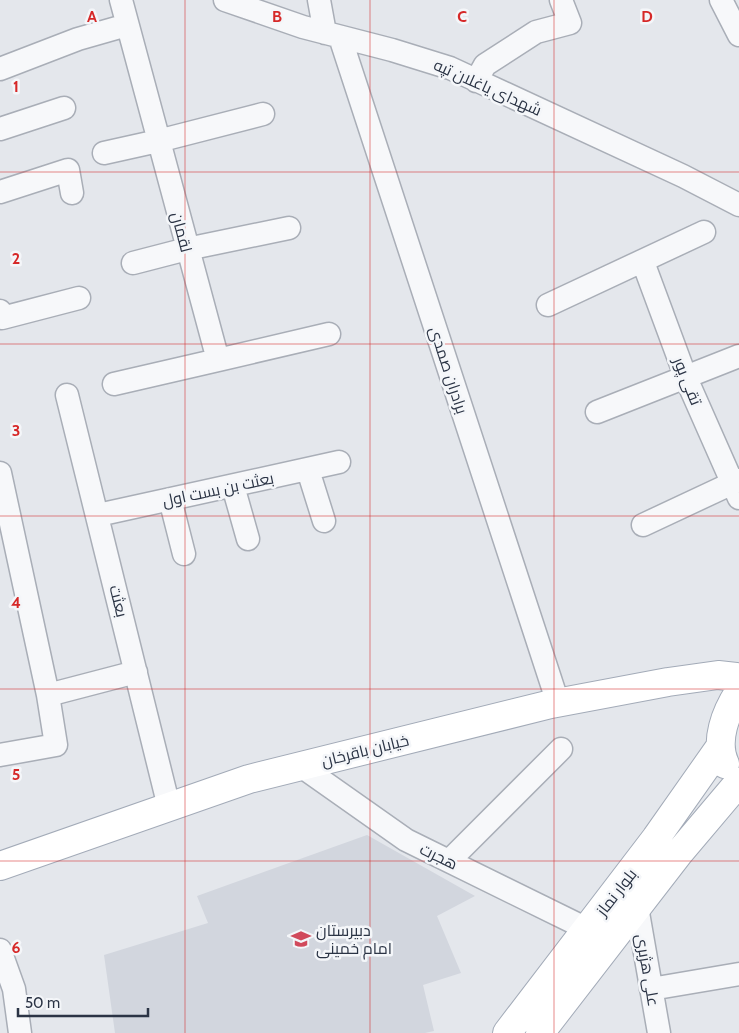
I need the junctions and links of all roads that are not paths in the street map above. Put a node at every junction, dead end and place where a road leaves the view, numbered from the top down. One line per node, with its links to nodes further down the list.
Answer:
1 (121, 0): 6 (street, لقمان)
2 (225, 0): 7 (street, شهدای یاغلان تپه)
3 (319, 0): 7 (street, برادران صمدی)
4 (561, 0): 10 (street)
5 (724, 1): 8 (street)
6 (127, 25): 9 (street); 14 (street, لقمان)
7 (332, 35): 10 (street, شهدای یاغلان تپه); 49 (street, برادران صمدی)
8 (739, 35)
9 (0, 69)
10 (476, 81): 18 (street, شهدای یاغلان تپه)
11 (64, 108): 13 (street)
12 (263, 114): 14 (street)
13 (0, 129)
14 (158, 142): 15 (street); 21 (street, لقمان)
15 (104, 153)
16 (0, 192): 17 (street)
17 (72, 193)
18 (739, 205)
19 (289, 228): 21 (street)
20 (704, 232): 22 (street)
21 (187, 249): 23 (street); 29 (street, لقمان)
22 (643, 262): 25 (street); 30 (street, تقی پور)
23 (133, 263)
24 (80, 298): 26 (street)
25 (548, 305)
26 (0, 311)
27 (329, 334): 29 (street)
28 (739, 356): 30 (street)
29 (218, 360): 31 (street)
30 (686, 378): 33 (street); 38 (street, تقی پور)
31 (114, 384)
32 (67, 395): 40 (street, بعثت)
33 (597, 412)
34 (339, 462): 35 (street, بعثت بن بست اول)
35 (308, 470): 37 (street, بعثت بن بست اول); 41 (street)
36 (0, 472): 48 (street)
37 (233, 486): 39 (street, بعثت بن بست اول); 43 (street)
38 (737, 487): 42 (street)
39 (170, 499): 40 (street, بعثت بن بست اول); 44 (street)
40 (98, 515): 45 (street, بعثت)
41 (324, 521)
42 (643, 524)
43 (248, 539)
44 (184, 554)
45 (136, 672): 48 (street); 56 (street, بعثت)
46 (739, 680): 49 (main road, خیابان باقرخان)
47 (739, 692): 50 (main road)
48 (48, 695): 52 (street)
49 (558, 703): 53 (main road, خیابان باقرخان)
50 (720, 747): 54 (main road); 57 (main road, بلوار نماز)
51 (561, 749): 59 (street)
52 (0, 755)
53 (301, 766): 56 (main road, خیابان باقرخان); 59 (street, هجرت)
54 (739, 774)
55 (739, 782): 58 (main road, بلوار نماز)
56 (169, 807): 60 (main road, خیابان باقرخان)
57 (677, 809): 58 (main road); 62 (main road, بلوار نماز)
58 (704, 823): 61 (main road, بلوار نماز)
59 (449, 861): 62 (street, هجرت)
60 (0, 866)
61 (637, 908): 65 (street, علی هژبری); 68 (main road, بلوار نماز)
62 (586, 929): 67 (main road, بلوار نماز)
63 (0, 950): 66 (street)
64 (739, 974): 65 (street)
65 (651, 989): 69 (street, علی هژبری)
66 (20, 1033)
67 (507, 1033)
68 (540, 1033)
69 (659, 1033)

